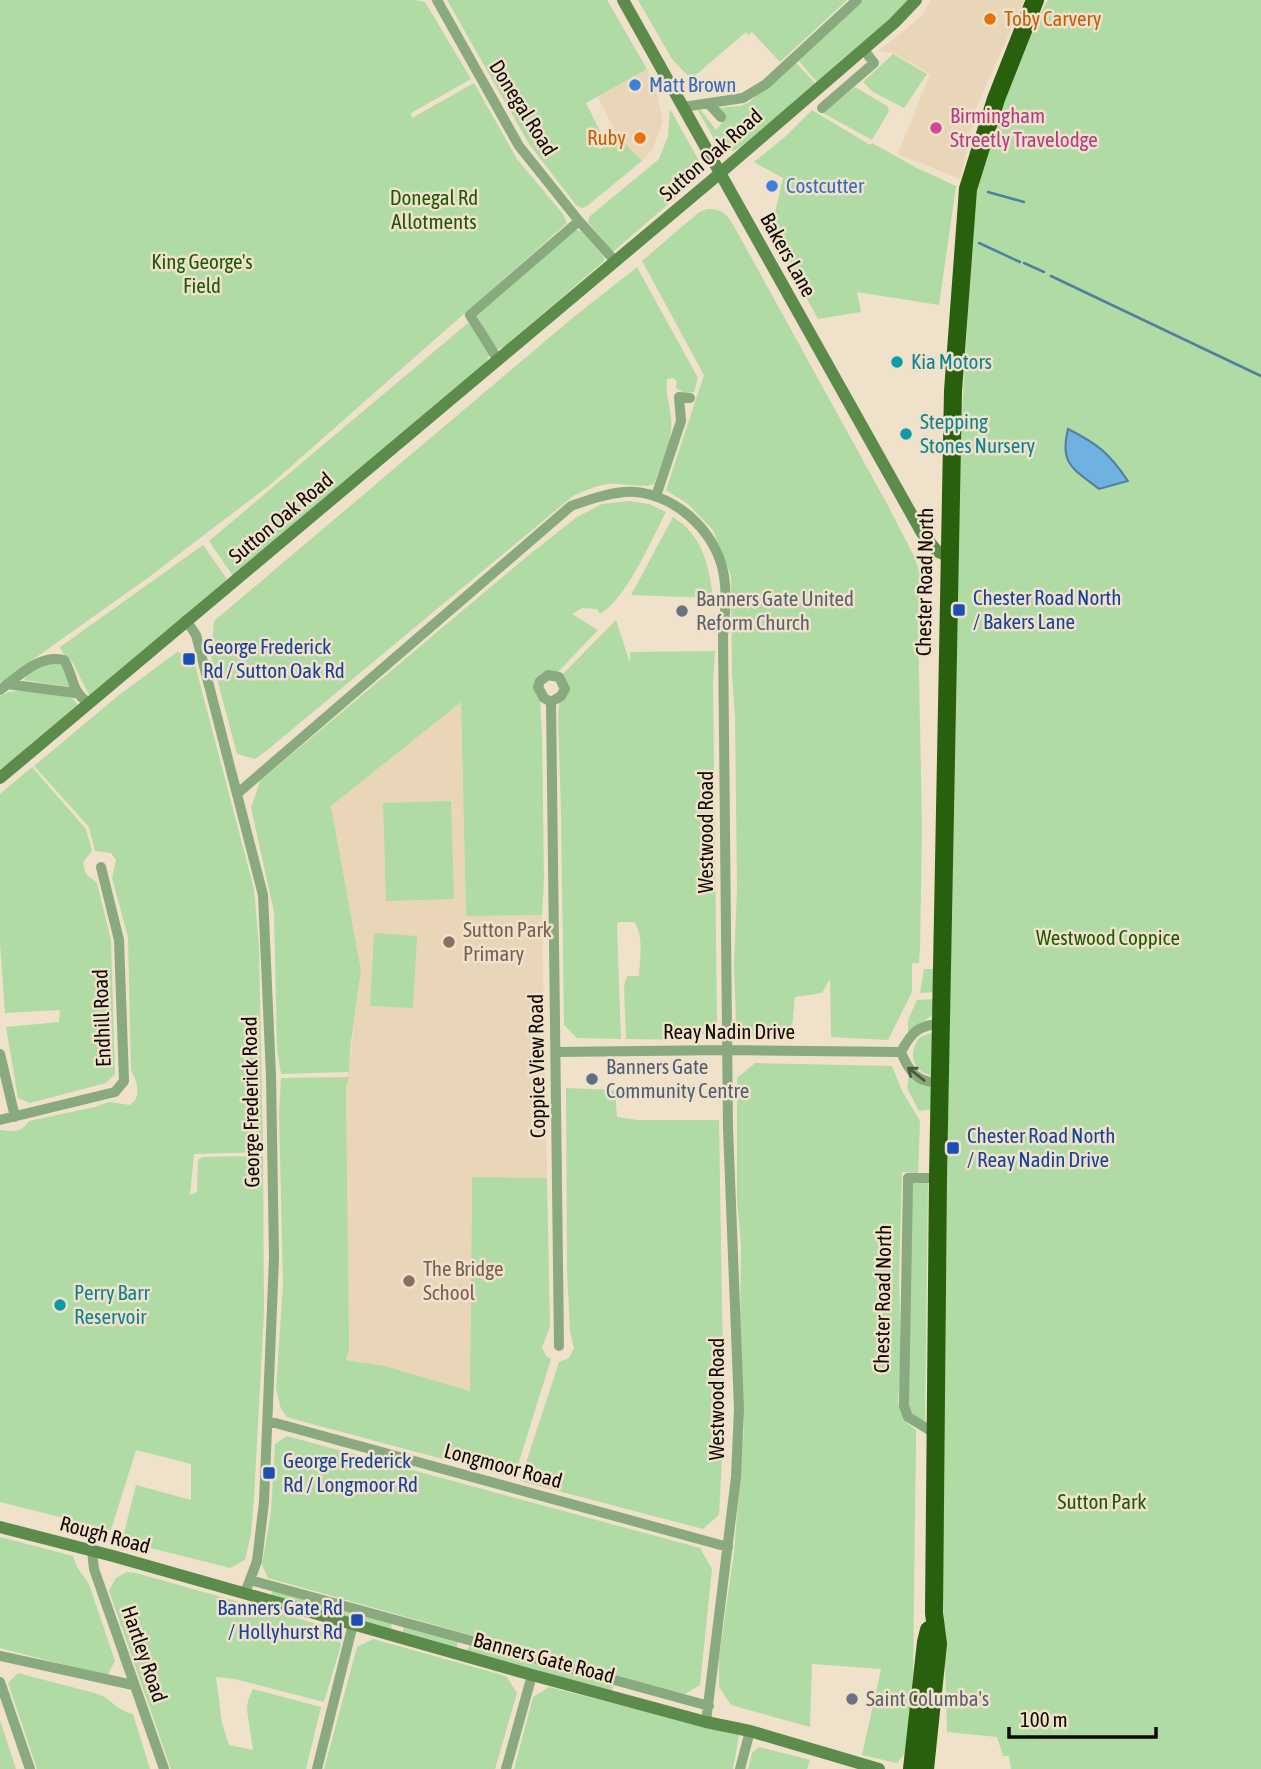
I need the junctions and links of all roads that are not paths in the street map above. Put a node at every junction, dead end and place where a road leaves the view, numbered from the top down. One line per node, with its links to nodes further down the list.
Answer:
1 (437, 0): 14 (street, Donegal Road)
2 (623, 0): 10 (street, Bakers Lane)
3 (857, 0): 9 (street, Sutton Oak Road)
4 (916, 0): 6 (street, Sutton Oak Road)
5 (1035, 0): 19 (highway, Chester Road North)
6 (864, 50): 7 (street, Sutton Oak Road); 8 (street)
7 (820, 87): 8 (street); 13 (street, Sutton Oak Road)
8 (832, 100): 11 (street)
9 (709, 104): 10 (street, Sutton Oak Road); 12 (street, Sutton Oak Road)
10 (683, 107): 13 (street, Bakers Lane)
11 (822, 108)
12 (721, 117)
13 (720, 173): 15 (street, Sutton Oak Road); 19 (street, Bakers Lane)
14 (579, 221): 15 (street, Donegal Road); 16 (street)
15 (615, 261): 16 (street, Sutton Oak Road)
16 (498, 360): 20 (street, Sutton Oak Road)
17 (682, 395): 18 (street)
18 (656, 495): 26 (street, Westwood Road); 29 (street, Westwood Road)
19 (948, 548): 28 (highway, Chester Road North)
20 (186, 620): 23 (street, Sutton Oak Road); 26 (street, George Frederick Road)
21 (4, 687): 22 (street); 22 (street)
22 (75, 693): 23 (street)
23 (87, 702): 25 (street, Sutton Oak Road)
24 (551, 702): 30 (street, Coppice View Road)
25 (0, 778)
26 (238, 793): 38 (street, George Frederick Road)
27 (101, 867): 34 (street, Endhill Road)
28 (942, 1024): 31 (street); 33 (highway, Chester Road North)
29 (727, 1050): 30 (street, Reay Nadin Drive); 31 (street, Reay Nadin Drive); 41 (street, Westwood Road)
30 (557, 1052): 37 (street, Coppice View Road)
31 (901, 1052): 33 (street, one-way to 31)
32 (0, 1054): 34 (street)
33 (941, 1082): 36 (highway, Chester Road North)
34 (15, 1117): 35 (street, Endhill Road)
35 (0, 1120)
36 (938, 1178): 39 (highway, Chester Road North); 39 (street, Chester Road North)
37 (559, 1346)
38 (268, 1421): 41 (street, Longmoor Road); 44 (street, George Frederick Road)
39 (936, 1434): 46 (highway, Chester Road North)
40 (0, 1527): 42 (street, Rough Road)
41 (728, 1547): 52 (street, Westwood Road)
42 (92, 1551): 43 (street, Rough Road); 51 (street, Hartley Road)
43 (199, 1580): 45 (street, Banners Gate Road)
44 (250, 1580): 45 (street, George Frederick Road); 52 (street, Banners Gate Road)
45 (245, 1593): 47 (street, Banners Gate Road)
46 (934, 1613): 61 (highway, Chester Road North); 62 (highway, Chester Road North)
47 (353, 1624): 49 (street, Banners Gate Road); 57 (street)
48 (0, 1656): 51 (street)
49 (532, 1675): 53 (street, Banners Gate Road); 58 (street)
50 (0, 1682): 55 (street)
51 (134, 1685): 56 (street, Hartley Road)
52 (709, 1706): 53 (street, Westwood Road)
53 (706, 1723): 54 (street, Banners Gate Road)
54 (750, 1731): 59 (street); 60 (street, Banners Gate Road)
55 (30, 1769)
56 (164, 1769)
57 (317, 1769)
58 (506, 1769)
59 (740, 1769)
60 (879, 1769)
61 (912, 1769)
62 (925, 1769)

